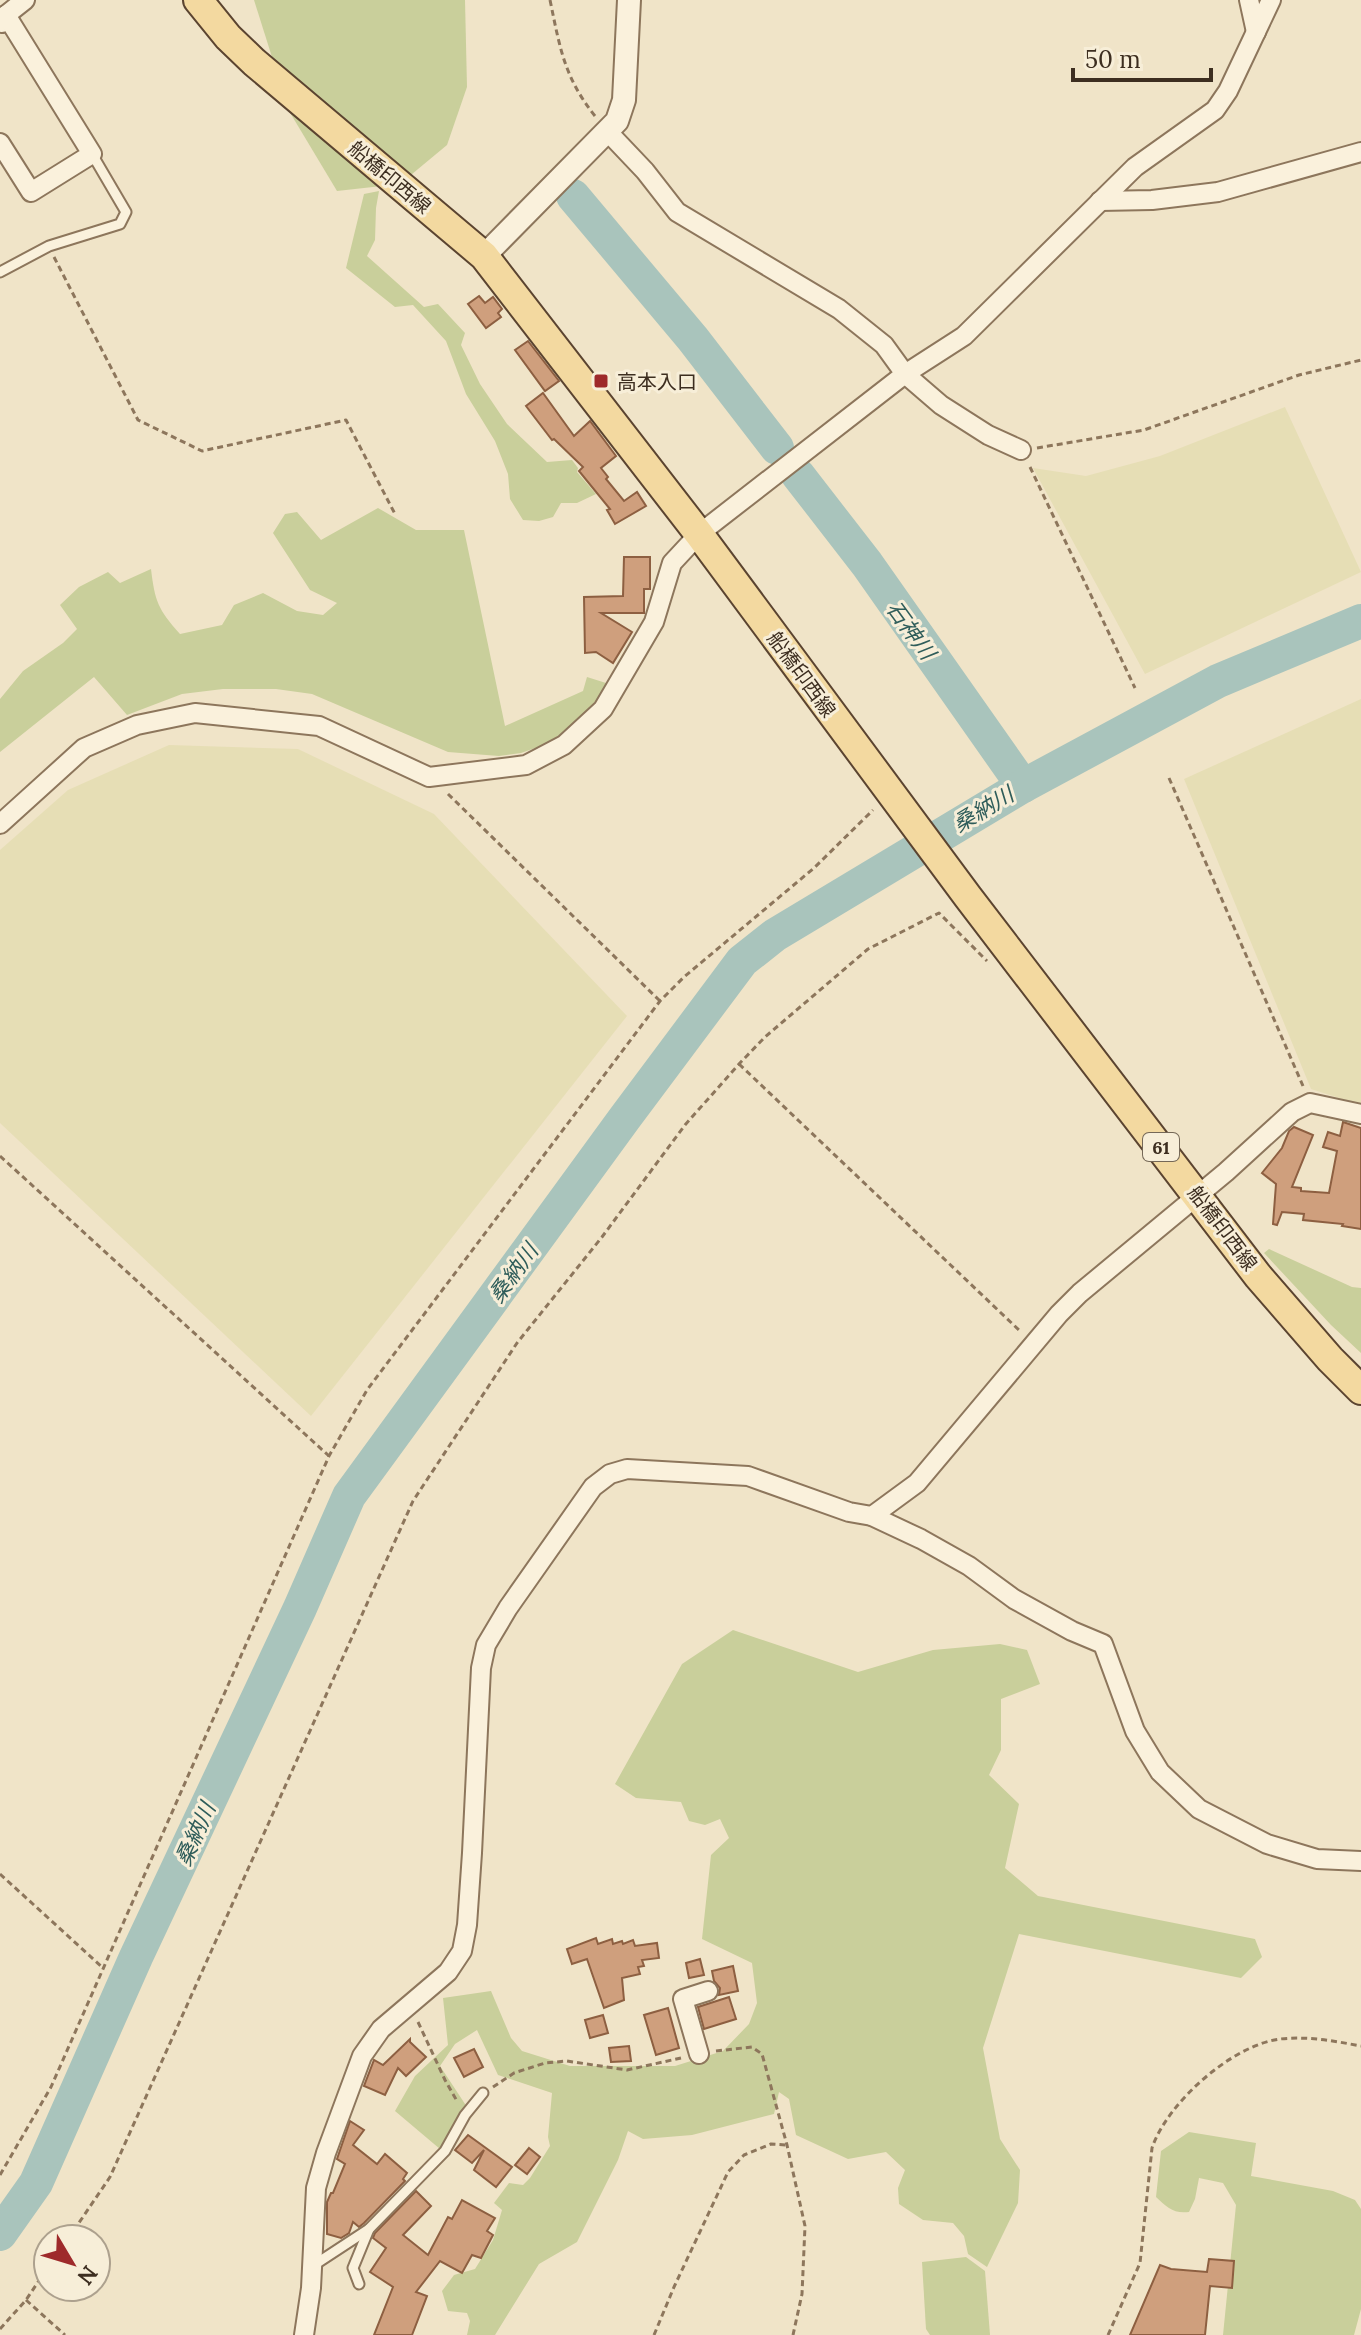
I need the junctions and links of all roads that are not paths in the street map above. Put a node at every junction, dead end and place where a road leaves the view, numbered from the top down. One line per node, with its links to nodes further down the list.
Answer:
1 (25, 0): 6 (street)
2 (198, 0): 13 (main road, 船橋印西線 / 61)
3 (629, 0): 8 (street)
4 (1249, 0): 7 (street)
5 (1271, 0): 7 (street)
6 (3, 21): 11 (street)
7 (1256, 32): 12 (street)
8 (608, 132): 13 (street); 15 (street)
9 (0, 143): 11 (street)
10 (1361, 152): 12 (street)
11 (92, 154): 14 (lane)
12 (1100, 201): 15 (street)
13 (484, 256): 17 (main road, 船橋印西線 / 61)
14 (0, 272)
15 (905, 374): 16 (street); 17 (street)
16 (1021, 450)
17 (699, 534): 18 (street); 20 (main road, 船橋印西線 / 61)
18 (0, 824)
19 (1361, 1114): 20 (street)
20 (1197, 1194): 21 (main road, 船橋印西線 / 61); 22 (street)
21 (1361, 1390)
22 (872, 1516): 23 (street); 28 (street)
23 (1361, 1861)
24 (708, 1991): 25 (street)
25 (699, 2054)
26 (483, 2093): 27 (lane)
27 (369, 2229): 28 (lane); 29 (lane)
28 (311, 2267): 30 (street)
29 (359, 2284)
30 (304, 2335)

